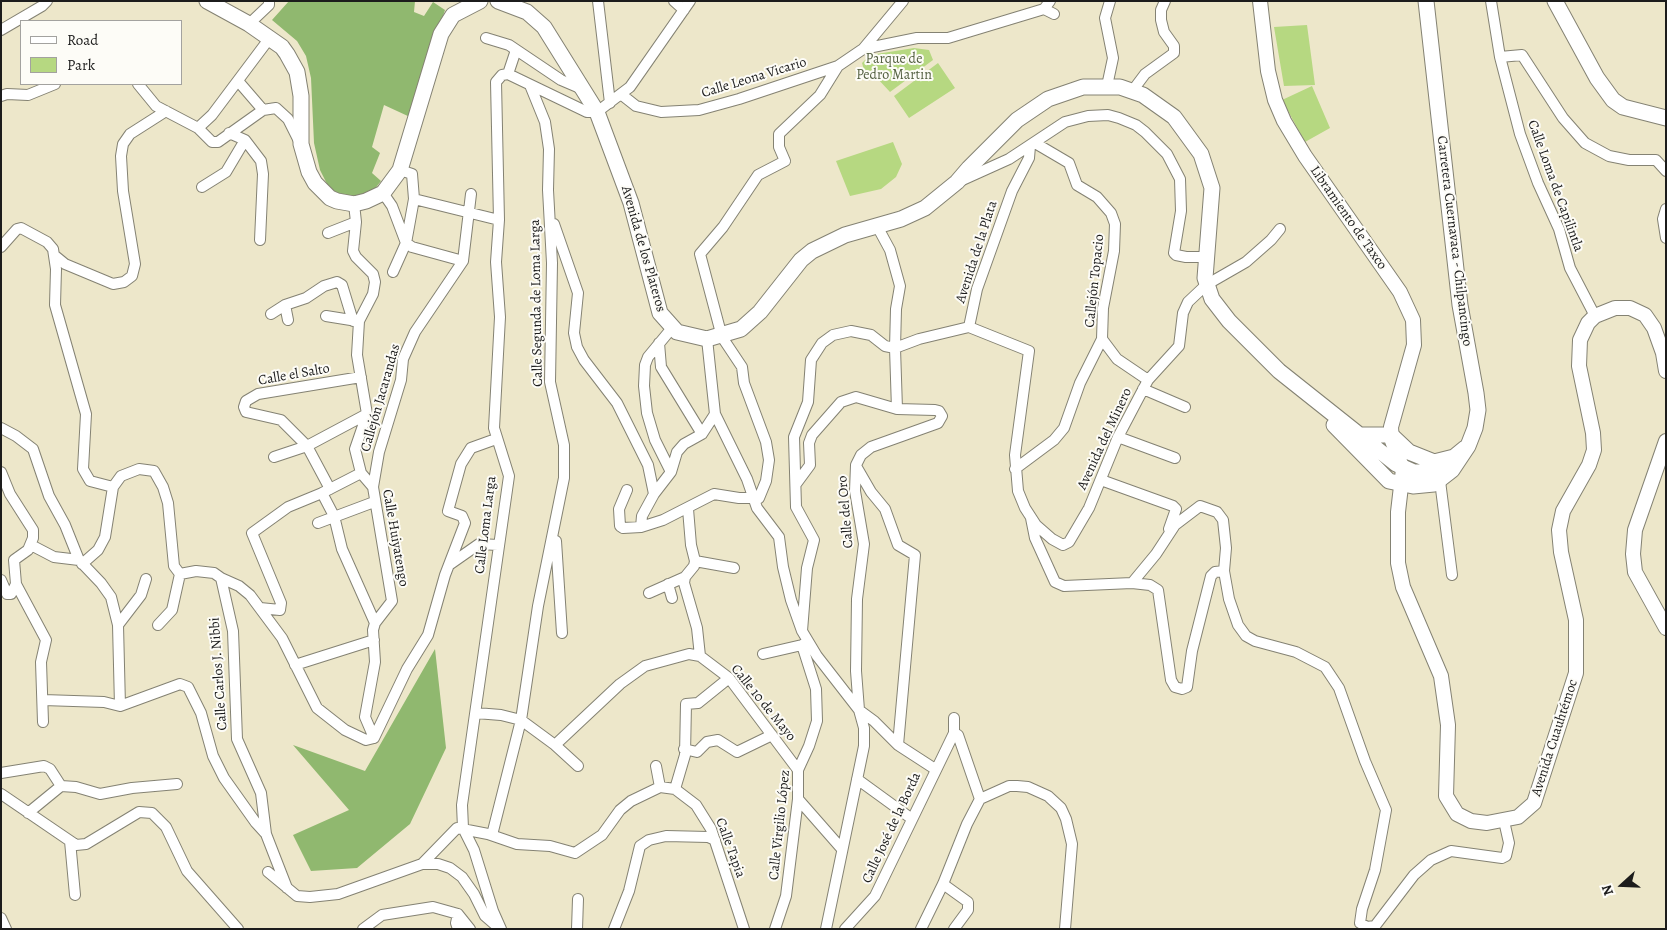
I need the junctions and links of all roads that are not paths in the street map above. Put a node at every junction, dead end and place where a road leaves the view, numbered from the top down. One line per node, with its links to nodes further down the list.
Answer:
1 (47, 1): 21 (street)
2 (207, 1): 20 (main road)
3 (270, 1): 20 (street)
4 (480, 1): 48 (main road)
5 (498, 1): 16 (main road, Avenida de los Plateros)
6 (598, 1): 38 (street)
7 (674, 1): 18 (street)
8 (690, 1): 18 (street)
9 (903, 1): 24 (street)
10 (1110, 1): 33 (street)
11 (1165, 1): 35 (street)
12 (1260, 1): 95 (main road, Libramiento de Taxco)
13 (1426, 1): 100 (main road, Carretera Cuernavaca - Chilpancingo)
14 (1491, 1): 26 (street, Calle Loma de Capilintla)
15 (1555, 1): 41 (main road)
16 (517, 4): 34 (main road, Avenida de los Plateros)
17 (1047, 5): 19 (street); 24 (street)
18 (684, 10): 36 (street)
19 (1054, 14)
20 (249, 24): 23 (main road)
21 (1, 30)
22 (486, 38): 25 (street)
23 (269, 39): 29 (street); 45 (main road)
24 (863, 49): 27 (street)
25 (516, 50): 28 (street); 34 (street)
26 (1500, 57): 47 (street); 75 (street, Calle Loma de Capilintla)
27 (838, 66): 36 (street, Calle Leona Vicario); 80 (street)
28 (508, 74): 32 (street); 58 (street, Calle Loma Larga)
29 (238, 81): 39 (street); 42 (street)
30 (53, 85): 37 (street)
31 (139, 85): 40 (street)
32 (530, 85): 38 (street); 57 (street, Calle Segunda de Loma Larga)
33 (1107, 86): 35 (main road); 49 (main road)
34 (583, 89): 38 (main road, Avenida de los Plateros)
35 (1133, 90): 67 (main road)
36 (622, 95): 38 (street)
37 (1, 96)
38 (604, 108): 79 (main road, Avenida de los Plateros)
39 (263, 110): 43 (street); 45 (street)
40 (166, 111): 42 (street); 69 (street)
41 (1666, 118)
42 (198, 128): 43 (street)
43 (229, 132): 44 (street)
44 (245, 140): 50 (street); 64 (street)
45 (301, 144): 54 (main road)
46 (1032, 144): 49 (street); 67 (street); 78 (street, Avenida de la Plata); 81 (street, Callejón Topacio)
47 (1666, 171)
48 (406, 172): 51 (main road); 53 (street)
49 (957, 182): 60 (main road)
50 (202, 187)
51 (383, 192): 54 (main road); 65 (street)
52 (471, 194): 56 (street, Callejón Jacarandas)
53 (414, 199): 56 (street); 65 (street)
54 (354, 204): 59 (street, Calle Huiyatengo)
55 (1666, 209): 63 (street)
56 (469, 212): 58 (street); 68 (street, Callejón Jacarandas)
57 (549, 212): 117 (street); 124 (street, Calle Segunda de Loma Larga)
58 (499, 220): 97 (street, Calle Loma Larga)
59 (356, 222): 62 (street); 77 (street, Calle Huiyatengo)
60 (877, 226): 80 (main road); 83 (street)
61 (1280, 229): 71 (street, Avenida del Minero)
62 (328, 233)
63 (1666, 238)
64 (260, 240)
65 (406, 243): 68 (street); 70 (street)
66 (1, 247): 69 (street)
67 (1205, 257): 71 (main road)
68 (463, 261): 114 (street, Callejón Jacarandas)
69 (60, 266): 113 (street)
70 (393, 272)
71 (1206, 285): 86 (street, Avenida del Minero); 87 (main road)
72 (285, 305): 73 (street); 76 (street); 77 (street)
73 (271, 314)
74 (331, 316): 77 (street)
75 (1595, 316): 84 (main road); 186 (main road, Avenida Cuauhtémoc)
76 (288, 320)
77 (356, 321): 85 (street, Calle Huiyatengo)
78 (968, 327): 83 (street); 104 (street, Avenida del Minero)
79 (672, 328): 80 (main road, Avenida de los Plateros); 82 (street)
80 (714, 338): 91 (street); 118 (street)
81 (1102, 340): 86 (street, Callejón Topacio); 104 (street)
82 (659, 343): 93 (street); 107 (street)
83 (895, 348): 89 (street); 111 (street)
84 (1666, 371)
85 (361, 377): 90 (street, Calle Huiyatengo); 99 (street, Calle el Salto)
86 (1145, 385): 88 (street, Callejón Topacio); 96 (street, Avenida del Minero)
87 (1308, 395): 94 (main road); 112 (main road)
88 (1186, 407)
89 (897, 409): 103 (street, Calle del Oro); 111 (street)
90 (367, 414): 99 (street); 108 (street, Calle Huiyatengo)
91 (715, 414): 93 (street); 118 (street)
92 (1, 428): 130 (street)
93 (702, 434): 107 (street)
94 (1358, 435): 95 (main road); 105 (main road)
95 (1391, 435): 100 (main road); 105 (main road)
96 (1118, 437): 102 (street); 110 (street, Avenida del Minero)
97 (496, 439): 128 (street, Calle Loma Larga); 131 (street)
98 (1666, 441): 149 (main road)
99 (307, 446): 101 (street); 116 (street, Calle el Salto)
100 (1468, 446): 109 (main road, Carretera Cuernavaca - Chilpancingo)
101 (274, 457)
102 (1175, 458)
103 (856, 465): 160 (street, Calle del Oro); 169 (street)
104 (1015, 469): 122 (street, Avenida del Minero)
105 (1403, 469): 109 (main road); 112 (main road, Avenida Cuauhtémoc)
106 (1, 472): 127 (street)
107 (671, 472): 117 (street)
108 (361, 473): 114 (street, Calle Huiyatengo); 116 (street)
109 (1444, 477): 112 (main road); 135 (street)
110 (1101, 480): 122 (street, Avenida del Minero); 126 (street)
111 (796, 484): 150 (street)
112 (1401, 485): 186 (main road, Avenida Cuauhtémoc)
113 (112, 487): 130 (street); 134 (street)
114 (373, 487): 119 (street, Calle Huiyatengo)
115 (627, 490): 125 (street)
116 (326, 491): 121 (street, Calle el Salto); 145 (street)
117 (654, 494): 125 (street)
118 (754, 500): 120 (street); 150 (street)
119 (374, 502): 121 (street); 146 (street, Calle Huiyatengo)
120 (688, 508): 125 (street); 129 (street)
121 (334, 516): 123 (street); 146 (street, Calle el Salto)
122 (1031, 517): 140 (street)
123 (318, 523)
124 (556, 523): 151 (street, Calle Segunda de Loma Larga); 163 (street, Calle Segunda de Loma Larga)
125 (641, 527)
126 (1167, 536): 133 (street); 140 (street)
127 (31, 545): 130 (street); 141 (street)
128 (498, 545): 131 (street); 161 (street, Calle Loma Larga)
129 (695, 561): 132 (street); 136 (street)
130 (80, 562): 148 (street)
131 (449, 566): 167 (street)
132 (734, 568)
133 (1224, 570): 140 (street); 186 (street)
134 (180, 574): 137 (street); 147 (street)
135 (1452, 575)
136 (685, 577): 142 (street); 155 (street)
137 (222, 578): 145 (street); 188 (street, Calle Carlos J. Nibbi)
138 (146, 579): 148 (street)
139 (1, 580): 141 (street)
140 (1132, 583)
141 (16, 584): 158 (street)
142 (668, 584): 143 (street); 144 (street)
143 (649, 592)
144 (672, 598)
145 (260, 608): 156 (street)
146 (375, 623): 152 (street)
147 (158, 625)
148 (118, 626): 159 (street)
149 (1666, 628)
150 (802, 632): 153 (street)
151 (562, 633)
152 (374, 640): 156 (street); 167 (street)
153 (805, 643): 154 (street); 160 (street); 174 (street, Calle Virgilio López)
154 (762, 654)
155 (700, 656): 157 (street, Calle 10 de Mayo); 168 (street)
156 (295, 665): 167 (street)
157 (729, 678): 166 (street, Calle 10 de Mayo); 170 (street)
158 (43, 700): 159 (street); 164 (street)
159 (120, 706): 188 (street)
160 (859, 710): 169 (street); 176 (street, Calle del Oro)
161 (476, 713): 163 (street); 187 (street, Calle Loma Larga)
162 (954, 718): 165 (street)
163 (521, 720): 168 (street); 189 (street, Calle Segunda de Loma Larga)
164 (43, 722)
165 (954, 733): 173 (street, Calle José de la Borda); 183 (street)
166 (772, 735): 170 (street); 174 (street, Calle 10 de Mayo)
167 (374, 738)
168 (555, 745): 171 (street)
169 (898, 745): 173 (street)
170 (684, 749): 180 (street)
171 (578, 766)
172 (656, 766): 179 (street)
173 (935, 769): 185 (street, Calle José de la Borda)
174 (798, 770): 182 (street, Calle Virgilio López)
175 (1, 773): 178 (street)
176 (857, 779): 185 (street); 192 (street, Calle del Oro)
177 (177, 784): 178 (street)
178 (61, 786): 184 (street)
179 (660, 787): 180 (street, Calle Tapia); 189 (street)
180 (675, 789): 190 (street, Calle Tapia)
181 (1, 794): 184 (street)
182 (798, 799): 192 (street); 210 (street, Calle Virgilio López)
183 (980, 799): 195 (street); 215 (street)
184 (28, 813): 191 (street)
185 (912, 819): 212 (street, Calle José de la Borda)
186 (1504, 821)
187 (463, 828): 189 (street); 193 (street); 206 (street, Calle Loma Larga)
188 (266, 834): 196 (street, Calle Carlos J. Nibbi)
189 (492, 836)
190 (715, 840): 208 (street); 209 (street, Calle Tapia)
191 (70, 841): 197 (street); 202 (street)
192 (841, 848): 211 (street, Calle del Oro)
193 (422, 864): 196 (street); 206 (street)
194 (268, 872): 196 (street)
195 (943, 884): 213 (street); 214 (street)
196 (288, 888)
197 (75, 895)
198 (578, 899): 207 (street)
199 (458, 914): 203 (street); 204 (street); 205 (street)
200 (1, 918): 201 (street)
201 (6, 929)
202 (238, 929)
203 (363, 929)
204 (458, 929)
205 (470, 929)
206 (500, 929)
207 (577, 929)
208 (614, 929)
209 (744, 929)
210 (775, 929)
211 (826, 929)
212 (845, 929)
213 (921, 929)
214 (954, 929)
215 (1065, 929)

